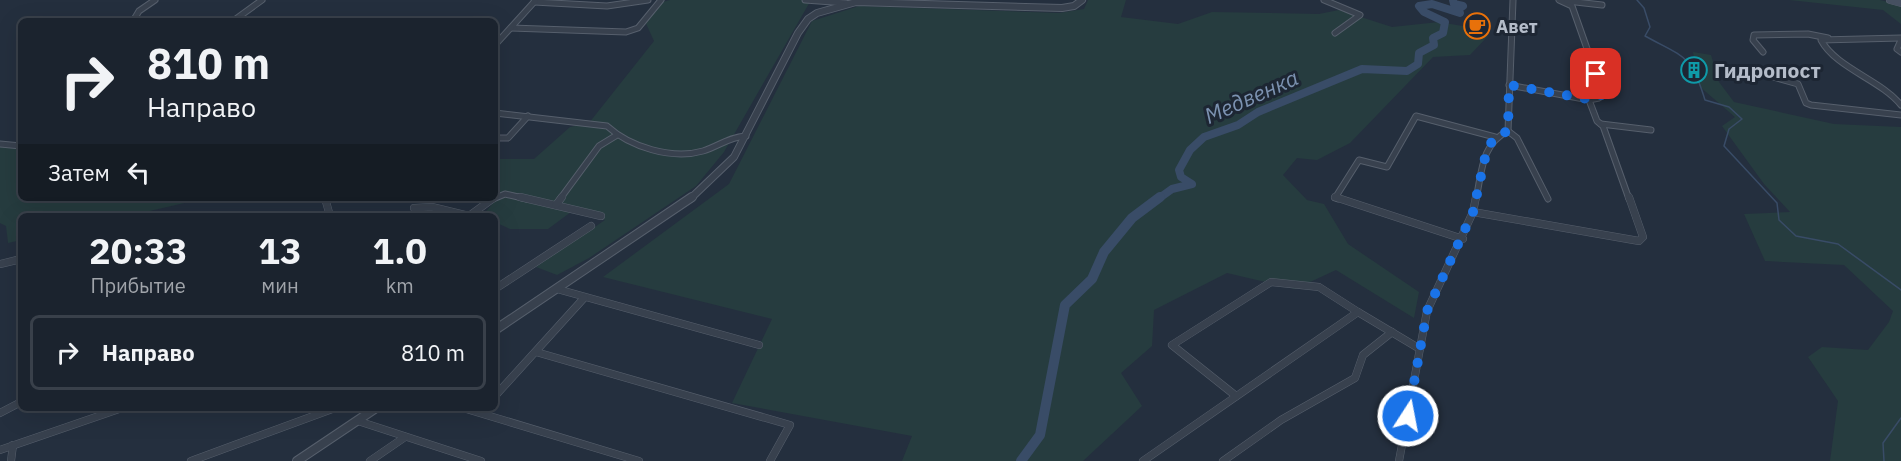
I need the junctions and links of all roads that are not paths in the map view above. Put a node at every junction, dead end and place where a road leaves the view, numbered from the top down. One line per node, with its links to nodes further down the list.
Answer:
1 (154, 0): 16 (street)
2 (262, 0): 17 (street)
3 (648, 0): 11 (street)
4 (661, 0): 18 (street)
5 (805, 0): 13 (street)
6 (1082, 0): 13 (street)
7 (1324, 0): 19 (street)
8 (1513, 0): 26 (street)
9 (1559, 0): 12 (street)
10 (1890, 0): 14 (main road)
11 (535, 1): 18 (street)
12 (1567, 1): 15 (street); 27 (street)
13 (846, 3): 36 (street)
14 (1901, 3)
15 (1602, 5)
16 (135, 18)
17 (237, 18)
18 (511, 28): 22 (street)
19 (1335, 33)
20 (1829, 38): 21 (street); 23 (street); 28 (street)
21 (1901, 39): 24 (street)
22 (498, 42)
23 (1763, 52)
24 (1901, 52)
25 (1763, 74): 30 (street)
26 (1509, 85): 27 (street); 34 (street)
27 (1589, 100): 32 (street)
28 (1901, 105)
29 (498, 113): 31 (street)
30 (1901, 115)
31 (528, 116): 35 (street); 38 (street)
32 (1601, 124): 33 (street); 46 (street)
33 (1651, 130)
34 (1508, 131): 37 (street); 42 (street)
35 (617, 135): 36 (street); 44 (street)
36 (746, 136): 55 (street)
37 (1495, 137): 46 (street); 51 (street)
38 (498, 138)
39 (0, 144): 40 (street)
40 (18, 146)
41 (498, 195): 44 (street)
42 (1548, 199)
43 (490, 201): 48 (street)
44 (556, 205): 49 (street)
45 (414, 208): 47 (street)
46 (1473, 212): 51 (street)
47 (457, 213)
48 (473, 213)
49 (601, 216)
50 (591, 226): 54 (street)
51 (1463, 239): 61 (street)
52 (18, 260): 53 (street)
53 (0, 264)
54 (498, 287)
55 (557, 289): 56 (street); 58 (street)
56 (584, 298): 60 (street); 62 (street)
57 (1358, 312): 59 (street); 64 (street); 64 (street)
58 (498, 328)
59 (1392, 332): 61 (street); 83 (street)
60 (759, 345)
61 (1420, 349): 84 (street)
62 (537, 352): 63 (street); 81 (street)
63 (498, 393)
64 (1236, 396): 82 (street)
65 (18, 404): 70 (street)
66 (113, 411): 73 (street)
67 (327, 411): 77 (street)
68 (371, 411): 71 (street)
69 (485, 411): 80 (street)
70 (0, 413)
71 (358, 421): 72 (street); 78 (street)
72 (405, 436): 75 (street); 79 (street)
73 (12, 445): 74 (street); 76 (street)
74 (0, 450)
75 (476, 460)
76 (10, 461)
77 (190, 461)
78 (297, 461)
79 (370, 461)
80 (639, 461)
81 (770, 461)
82 (1143, 461)
83 (1222, 461)
84 (1399, 461)

